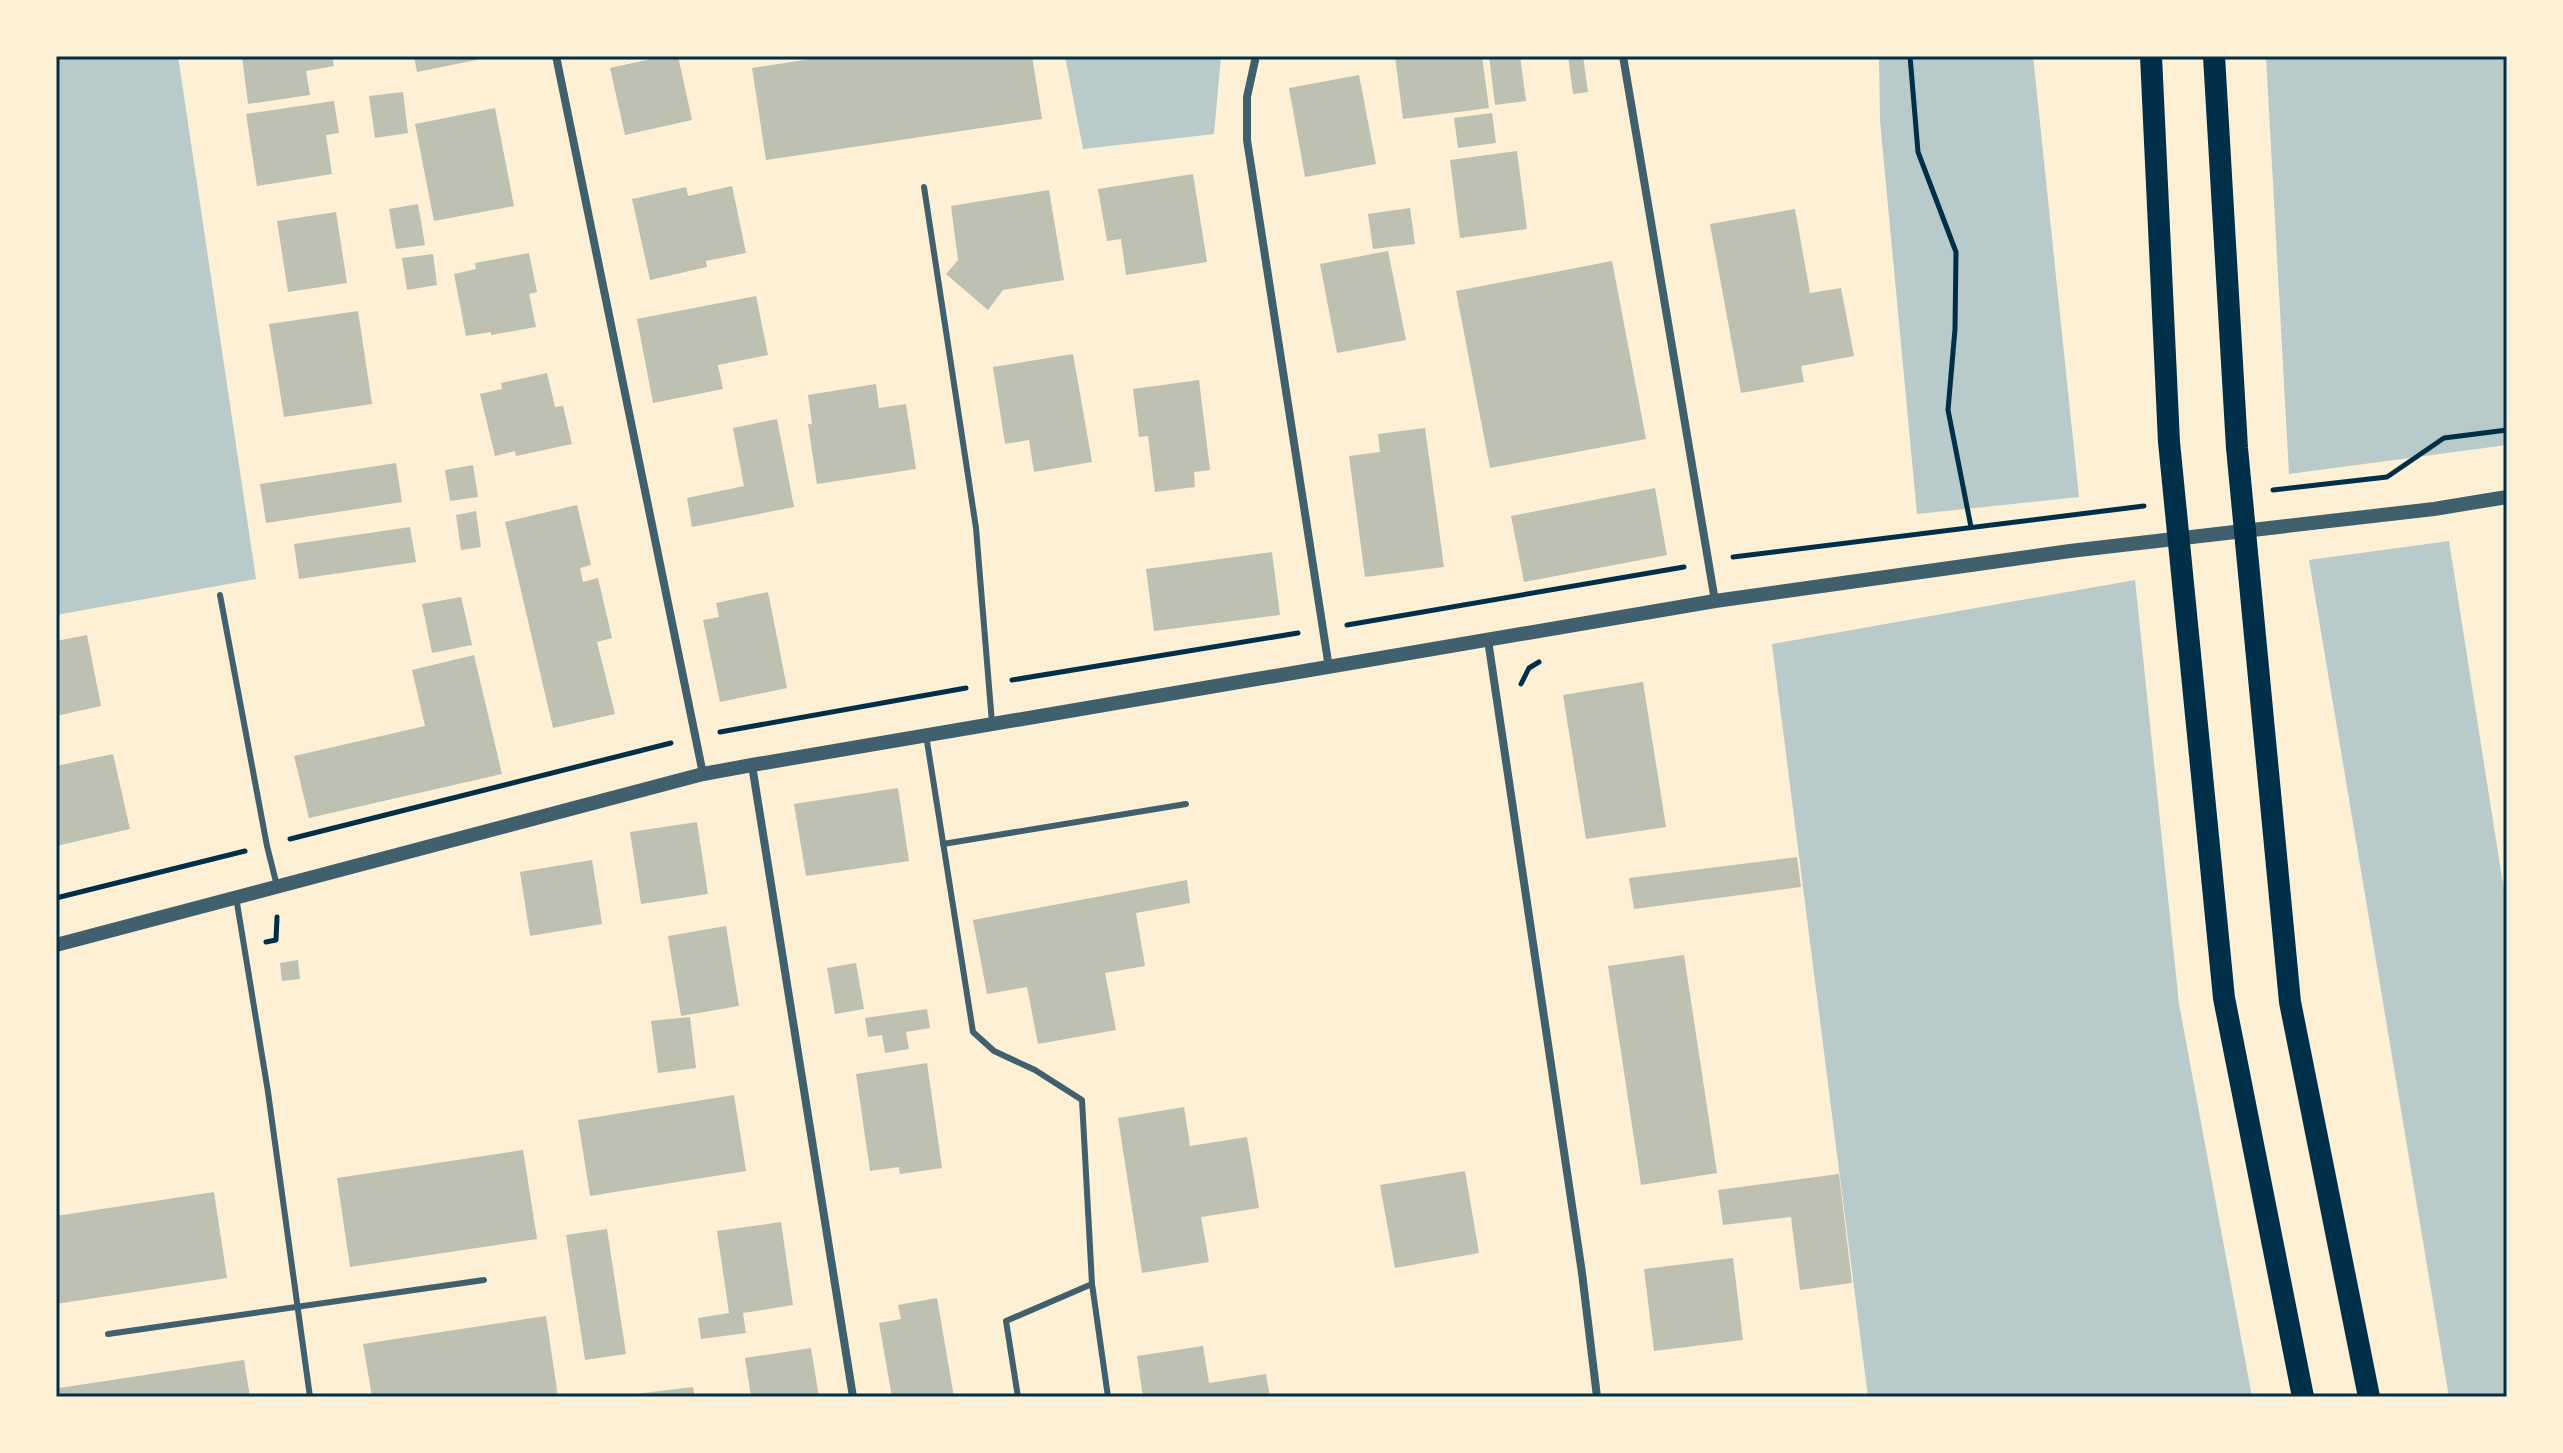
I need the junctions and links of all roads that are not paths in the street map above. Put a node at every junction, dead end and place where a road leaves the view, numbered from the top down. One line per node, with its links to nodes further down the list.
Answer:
1 (556, 56): 15 (street)
2 (1256, 56): 11 (street)
3 (1623, 56): 9 (street)
4 (2151, 56): 30 (highway)
5 (2214, 56): 31 (highway)
6 (924, 187): 12 (lane)
7 (2507, 497): 9 (street)
8 (220, 595): 18 (lane)
9 (1715, 601): 10 (street)
10 (1488, 640): 11 (street); 29 (street)
11 (1329, 668): 12 (street)
12 (993, 724): 13 (street)
13 (926, 735): 14 (street); 17 (lane)
14 (752, 765): 15 (street); 26 (street)
15 (703, 774): 18 (street)
16 (1186, 804): 17 (lane)
17 (943, 844): 22 (lane)
18 (277, 887): 19 (street)
19 (236, 897): 20 (street); 23 (lane)
20 (56, 945)
21 (484, 1280): 23 (lane)
22 (1092, 1284): 27 (lane); 28 (lane)
23 (298, 1306): 24 (lane); 25 (lane)
24 (108, 1334)
25 (310, 1397)
26 (853, 1397)
27 (1018, 1397)
28 (1108, 1397)
29 (1597, 1397)
30 (2303, 1397)
31 (2369, 1397)

